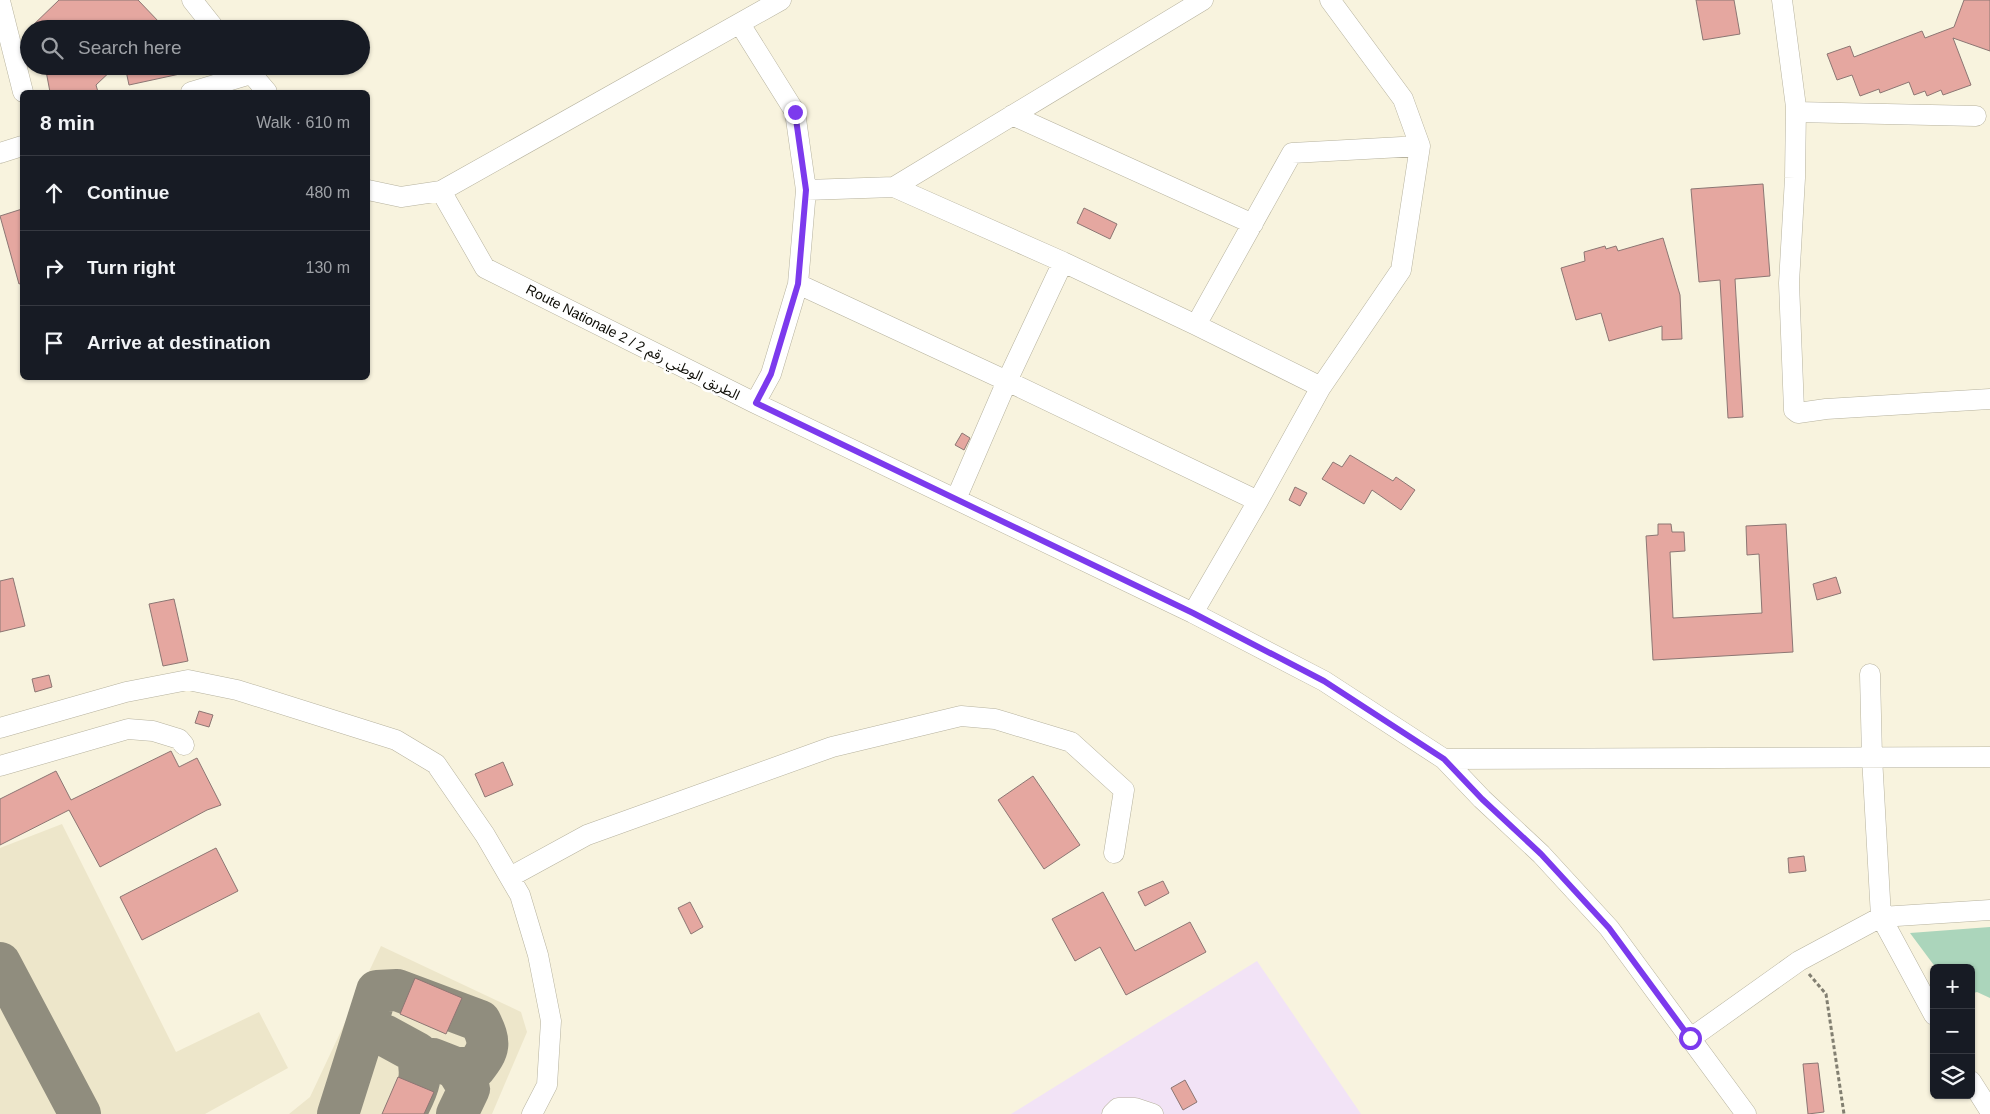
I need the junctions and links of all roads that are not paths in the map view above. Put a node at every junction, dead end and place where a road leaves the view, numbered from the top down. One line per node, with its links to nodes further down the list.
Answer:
1 (192, 0): 7 (street)
2 (781, 0): 8 (street)
3 (1203, 0): 15 (street)
4 (1330, 0): 17 (street)
5 (1782, 0): 14 (street)
6 (0, 1): 11 (street)
7 (208, 20)
8 (740, 24): 22 (street); 23 (street)
9 (235, 75): 12 (street)
10 (252, 75): 13 (street)
11 (22, 90)
12 (196, 90)
13 (265, 90)
14 (1796, 112): 16 (street); 30 (street)
15 (1012, 115): 20 (street); 24 (street)
16 (1976, 116)
17 (1420, 146): 24 (street); 29 (street)
18 (20, 147): 19 (street)
19 (0, 153)
20 (894, 186): 22 (street); 25 (street)
21 (370, 190): 23 (street)
22 (806, 190): 26 (street)
23 (441, 191): 31 (street, Route Nationale 2 / الطريق الوطني رقم 2)
24 (1253, 224): 27 (street)
25 (1063, 262): 27 (street); 28 (street)
26 (798, 284): 28 (street); 31 (street)
27 (1196, 325): 29 (street)
28 (1007, 381): 32 (street); 33 (street)
29 (1321, 387): 33 (street)
30 (1990, 399)
31 (756, 403): 32 (street, Route Nationale 2 / الطريق الوطني رقم 2)
32 (956, 499): 34 (street, Route Nationale 2 / الطريق الوطني رقم 2)
33 (1258, 501): 34 (street)
34 (1193, 613): 40 (street, Route Nationale 2 / الطريق الوطني رقم 2)
35 (1870, 674): 38 (street)
36 (0, 728): 43 (street)
37 (184, 745): 41 (street)
38 (1872, 757): 39 (street); 40 (street); 45 (street)
39 (1990, 757)
40 (1444, 759): 47 (street, Route Nationale 2 / الطريق الوطني رقم 2)
41 (0, 766)
42 (1114, 854): 43 (street)
43 (510, 877): 50 (street)
44 (1990, 910): 45 (street)
45 (1881, 918): 46 (street); 47 (street)
46 (1931, 1009)
47 (1690, 1038): 53 (street, Route Nationale 2 / الطريق الوطني رقم 2)
48 (1975, 1087): 49 (street)
49 (1990, 1111)
50 (532, 1114)
51 (1112, 1114): 52 (street)
52 (1153, 1114)
53 (1746, 1114)

